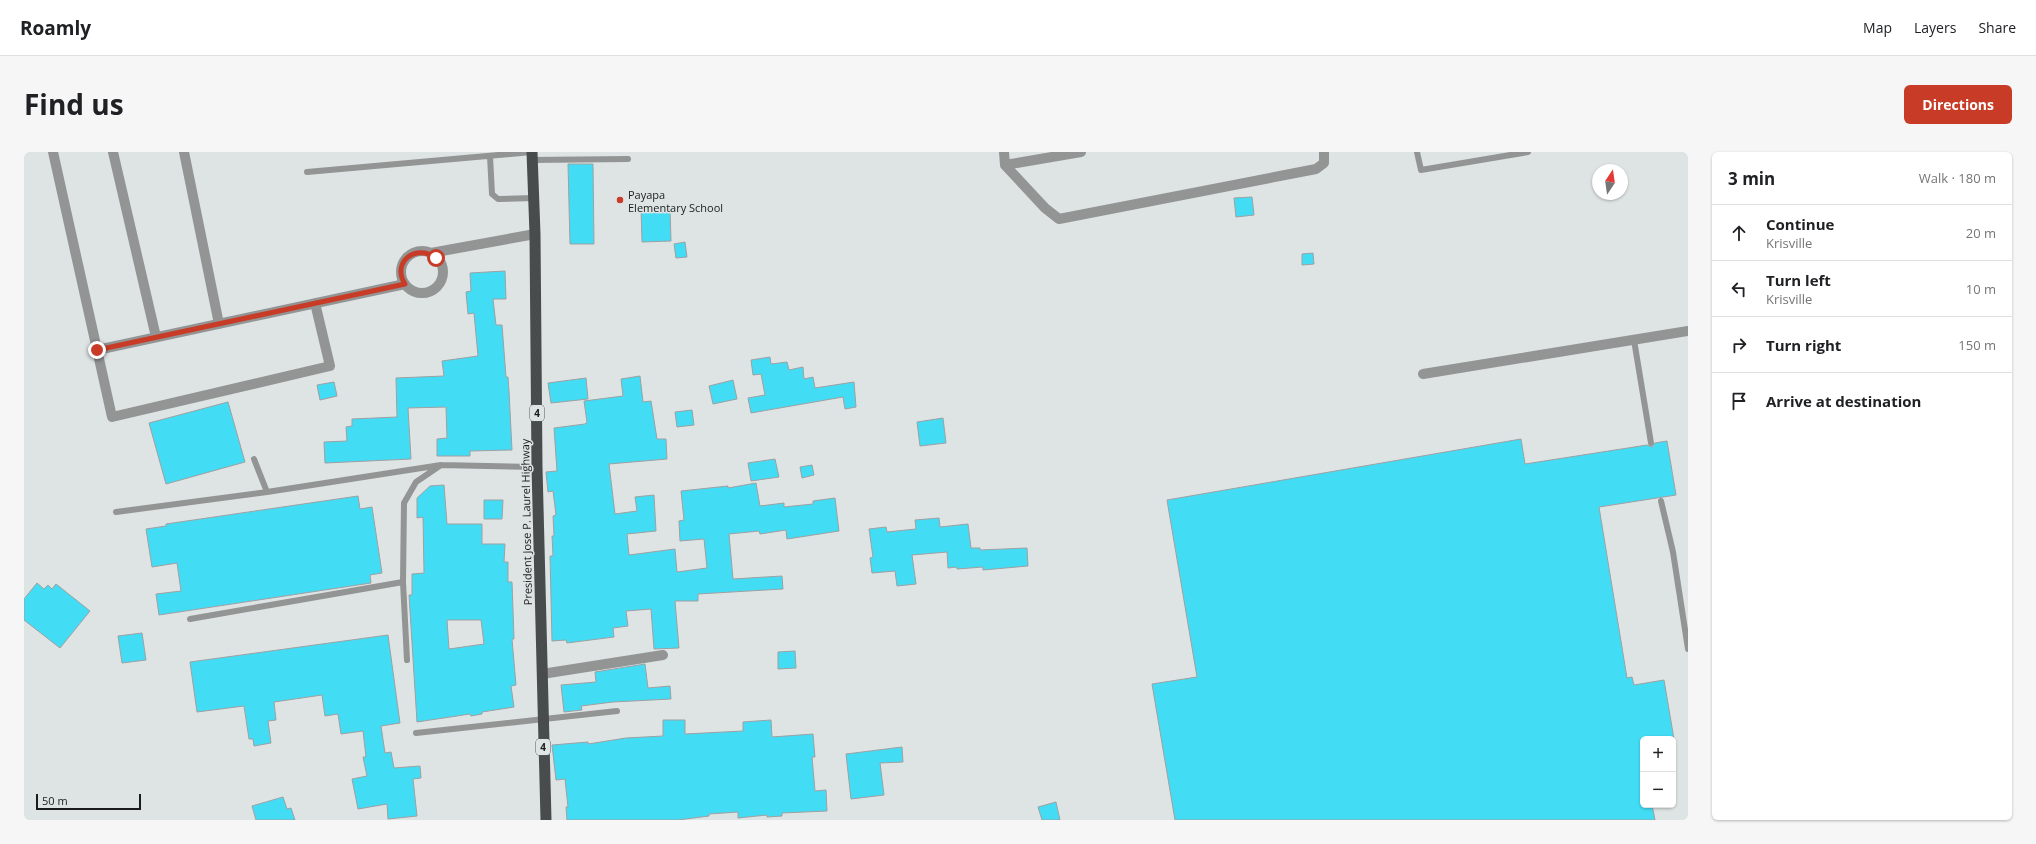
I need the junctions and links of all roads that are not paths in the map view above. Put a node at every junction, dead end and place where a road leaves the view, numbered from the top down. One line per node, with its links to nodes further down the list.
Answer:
1 (53, 152): 23 (street)
2 (113, 152): 21 (street)
3 (184, 152): 19 (street)
4 (1004, 152): 12 (street)
5 (1081, 152): 12 (street)
6 (1324, 152): 12 (street)
7 (1417, 152): 8 (lane)
8 (1528, 152)
9 (532, 155): 10 (lane); 11 (lane); 14 (highway, President Jose P. Laurel Highway / 4)
10 (490, 156): 13 (lane); 14 (lane)
11 (628, 159)
12 (1005, 164)
13 (307, 172)
14 (534, 198): 15 (highway, President Jose P. Laurel Highway / 4)
15 (535, 234): 16 (street); 28 (highway, President Jose P. Laurel Highway / 4)
16 (431, 253): 17 (street); 17 (street)
17 (405, 284): 18 (street)
18 (315, 304): 19 (street); 23 (street)
19 (219, 324): 21 (street)
20 (1688, 331): 22 (street)
21 (156, 337): 23 (street)
22 (1634, 340): 24 (street); 25 (lane)
23 (97, 350)
24 (1423, 374)
25 (1651, 443)
26 (254, 459): 29 (lane)
27 (441, 465): 28 (lane); 29 (lane); 32 (lane)
28 (537, 467): 37 (highway, President Jose P. Laurel Highway / 4)
29 (267, 492): 31 (lane)
30 (1661, 501): 34 (lane)
31 (116, 512)
32 (403, 582): 33 (lane); 36 (lane)
33 (190, 618)
34 (1688, 648)
35 (662, 655): 37 (street)
36 (407, 660)
37 (542, 674): 39 (highway, President Jose P. Laurel Highway / 4)
38 (617, 711): 39 (lane)
39 (542, 720): 40 (lane); 41 (highway, President Jose P. Laurel Highway / 4)
40 (416, 733)
41 (546, 820)

